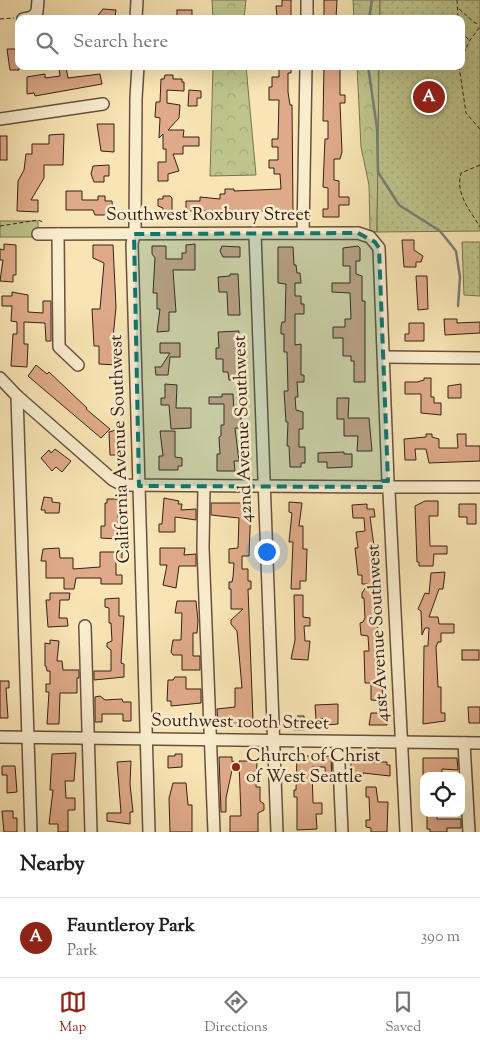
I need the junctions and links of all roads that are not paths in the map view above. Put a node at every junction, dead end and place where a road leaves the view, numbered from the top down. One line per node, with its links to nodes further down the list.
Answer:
1 (38, 0): 4 (street)
2 (137, 0): 5 (street)
3 (307, 0): 6 (street)
4 (34, 15)
5 (136, 15)
6 (307, 15)
7 (138, 70): 14 (street, California Avenue Southwest)
8 (306, 70): 11 (street)
9 (103, 104): 10 (street)
10 (0, 119)
11 (303, 233): 15 (street, Southwest Roxbury Street); 16 (street, Southwest Roxbury Street)
12 (38, 234): 13 (street, Southwest Roxbury Street)
13 (58, 234): 14 (street, Southwest Roxbury Street); 19 (street)
14 (134, 234): 15 (street, Southwest Roxbury Street); 22 (street, California Avenue Southwest)
15 (255, 234): 24 (street, 42nd Avenue Southwest)
16 (375, 242): 17 (street, 41st Avenue Southwest)
17 (384, 357): 18 (street); 25 (street, 41st Avenue Southwest)
18 (480, 358)
19 (78, 365)
20 (0, 378): 21 (street)
21 (17, 396): 22 (street); 29 (street)
22 (139, 486): 23 (street); 31 (street, California Avenue Southwest)
23 (204, 486): 24 (street); 32 (street)
24 (264, 486): 25 (street); 33 (street, 42nd Avenue Southwest)
25 (389, 487): 26 (street); 35 (street, 41st Avenue Southwest)
26 (480, 487)
27 (85, 626): 30 (street)
28 (0, 738): 29 (street, Southwest 100th Street)
29 (28, 738): 30 (street, Southwest 100th Street); 38 (street)
30 (87, 739): 31 (street, Southwest 100th Street); 39 (street)
31 (146, 740): 32 (street, Southwest 100th Street); 40 (street, California Avenue Southwest)
32 (210, 741): 33 (street, Southwest 100th Street); 41 (street)
33 (274, 742): 34 (street, Southwest 100th Street); 42 (street, 42nd Avenue Southwest)
34 (338, 742): 35 (street, Southwest 100th Street); 43 (street)
35 (402, 743): 36 (street, Southwest 100th Street); 44 (street, 41st Avenue Southwest)
36 (464, 743): 37 (street, Southwest 100th Street); 45 (street)
37 (480, 743)
38 (31, 832)
39 (90, 832)
40 (149, 832)
41 (214, 832)
42 (277, 832)
43 (342, 832)
44 (406, 832)
45 (469, 832)

